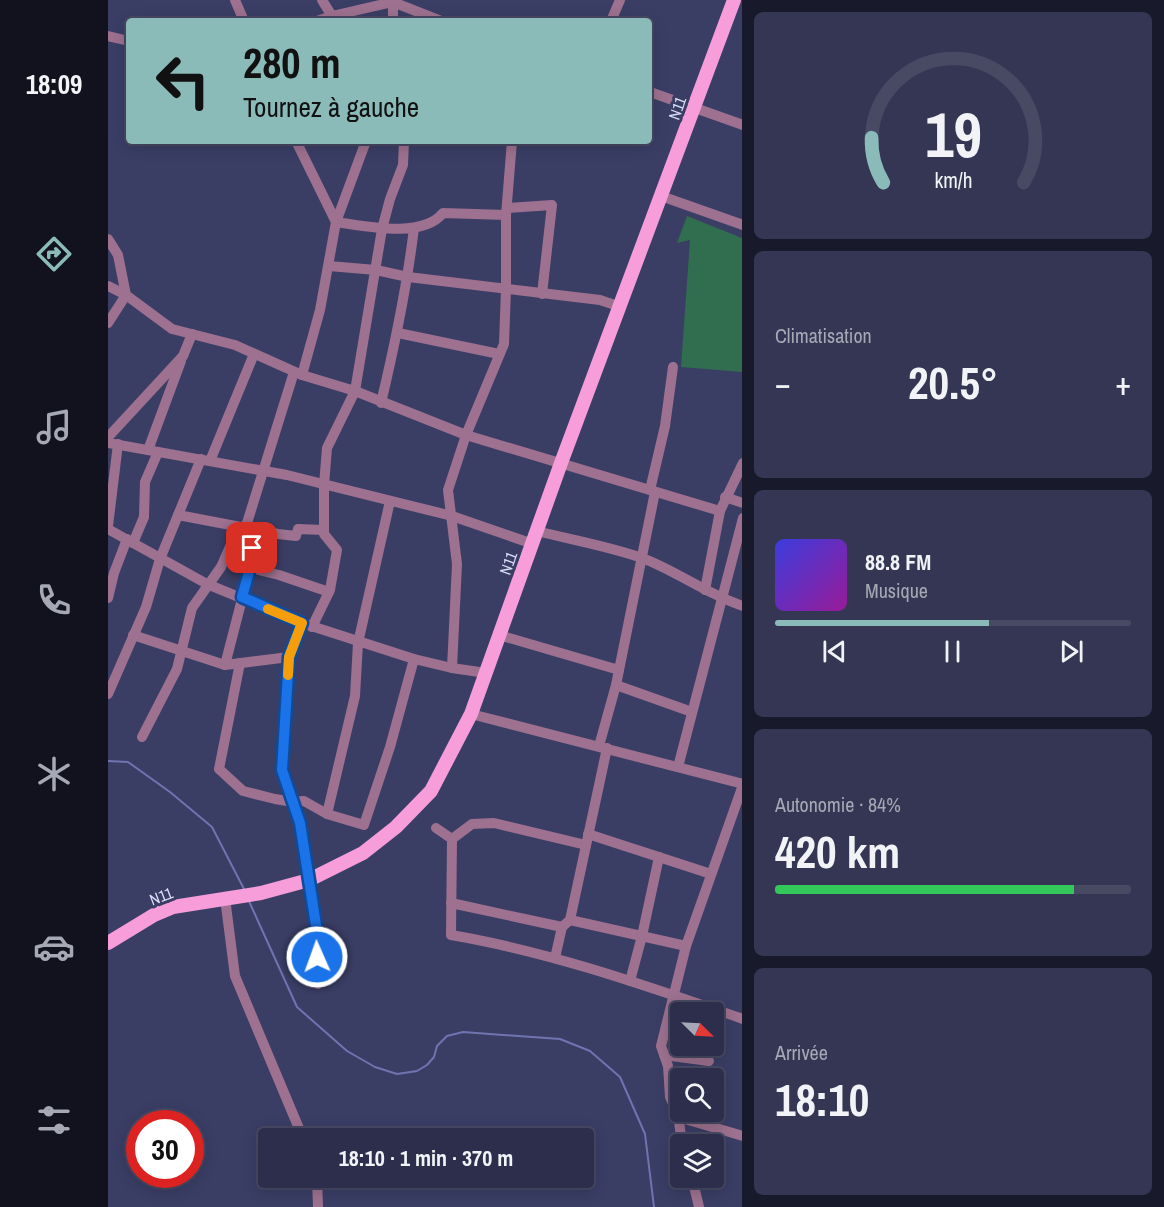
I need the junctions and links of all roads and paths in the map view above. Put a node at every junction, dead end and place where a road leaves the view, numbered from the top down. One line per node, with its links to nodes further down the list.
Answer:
1 (235, 0): 7 (street)
2 (322, 0): 6 (street)
3 (620, 0): 11 (street)
4 (734, 0): 15 (main road, N11)
5 (393, 1): 6 (street); 9 (street); 10 (street)
6 (332, 16): 8 (street)
7 (243, 18)
8 (326, 18)
9 (393, 18)
10 (434, 18)
11 (613, 18)
12 (108, 36): 13 (street)
13 (126, 40)
14 (652, 93): 15 (street)
15 (694, 109): 16 (street); 21 (main road, N11)
16 (742, 125)
17 (297, 144): 23 (street)
18 (365, 144): 23 (street)
19 (404, 144): 26 (street)
20 (512, 144): 22 (street)
21 (661, 196): 24 (street); 35 (main road, N11)
22 (507, 211): 25 (street); 32 (street); 33 (street)
23 (336, 222): 26 (street); 28 (street)
24 (742, 225)
25 (414, 228): 26 (street); 30 (street)
26 (382, 229): 29 (street)
27 (108, 240): 34 (street)
28 (329, 266): 29 (street); 43 (street)
29 (376, 270): 30 (street); 44 (street)
30 (408, 277): 32 (street); 37 (street)
31 (108, 286): 34 (street)
32 (506, 289): 33 (street); 40 (street)
33 (542, 294): 35 (street)
34 (126, 295): 36 (street); 38 (street)
35 (621, 307): 51 (main road, N11)
36 (108, 323)
37 (398, 333): 40 (street); 45 (street)
38 (192, 334): 39 (street); 41 (street)
39 (254, 354): 43 (street); 50 (street)
40 (499, 354): 46 (street)
41 (183, 356): 47 (street); 49 (street)
42 (673, 367): 55 (street)
43 (298, 373): 44 (street); 53 (street)
44 (355, 391): 45 (street); 54 (street)
45 (381, 402): 46 (street)
46 (466, 435): 51 (street); 61 (street)
47 (108, 437)
48 (113, 444): 49 (street); 63 (street)
49 (153, 451): 50 (street); 67 (street)
50 (206, 460): 53 (street); 60 (street)
51 (561, 463): 55 (street); 66 (main road, N11)
52 (742, 463): 56 (street)
53 (262, 471): 54 (street); 64 (street)
54 (324, 484): 57 (street); 65 (street)
55 (653, 491): 59 (street); 68 (street)
56 (725, 497): 58 (street); 59 (street)
57 (390, 501): 61 (street); 81 (street)
58 (742, 503)
59 (720, 511): 72 (street)
60 (178, 515): 64 (street); 69 (street)
61 (452, 516): 66 (street); 87 (street)
62 (742, 518): 76 (street)
63 (108, 527): 67 (street)
64 (249, 527): 65 (street); 70 (street); 71 (street)
65 (324, 530): 73 (street)
66 (535, 538): 68 (street); 80 (main road, N11)
67 (130, 541): 69 (street); 75 (street)
68 (642, 558): 72 (street); 88 (street)
69 (160, 559): 71 (street); 79 (street)
70 (250, 568): 73 (street); 74 (street)
71 (207, 584): 74 (street); 82 (street)
72 (705, 590): 76 (street)
73 (329, 592): 78 (street)
74 (242, 597): 78 (street); 86 (street)
75 (108, 598)
76 (720, 599): 77 (street); 92 (street)
77 (742, 606)
78 (307, 625): 81 (street); 83 (street)
79 (132, 635): 82 (street); 91 (street)
80 (499, 635): 88 (street); 89 (main road, N11)
81 (358, 643): 84 (street); 99 (street)
82 (182, 651): 86 (street); 94 (street)
83 (289, 657): 85 (street); 98 (street)
84 (414, 659): 87 (street); 99 (street)
85 (240, 663): 86 (street); 98 (street)
86 (225, 665)
87 (452, 668): 89 (street)
88 (619, 670): 90 (street)
89 (486, 673): 93 (main road, N11)
90 (616, 686): 92 (street); 95 (street)
91 (108, 694)
92 (692, 712): 96 (street)
93 (471, 714): 95 (street); 105 (main road, N11)
94 (142, 738)
95 (603, 747): 96 (street); 102 (street)
96 (678, 767): 97 (street)
97 (742, 784): 104 (street)
98 (293, 802): 99 (street); 105 (street)
99 (327, 814)
100 (436, 828): 101 (street)
101 (452, 839): 102 (street); 107 (street)
102 (587, 840): 103 (street); 108 (street)
103 (659, 857): 104 (street); 109 (street)
104 (711, 874): 111 (street)
105 (309, 880): 106 (main road, N11); 114 (street)
106 (232, 897): 110 (main road, N11); 121 (street)
107 (452, 903): 108 (street); 112 (street)
108 (566, 924): 109 (street); 112 (street)
109 (642, 936): 111 (street); 113 (street)
110 (108, 943)
111 (686, 946): 115 (street)
112 (555, 958): 113 (street)
113 (630, 981): 115 (street)
114 (318, 984)
115 (675, 995): 116 (street); 117 (street)
116 (742, 1019)
117 (664, 1055): 118 (street); 119 (street)
118 (709, 1061)
119 (670, 1097)
120 (695, 1122): 122 (street)
121 (299, 1128)
122 (742, 1136)
123 (317, 1188): 125 (street)
124 (694, 1188): 126 (street)
125 (318, 1207)
126 (699, 1207)

